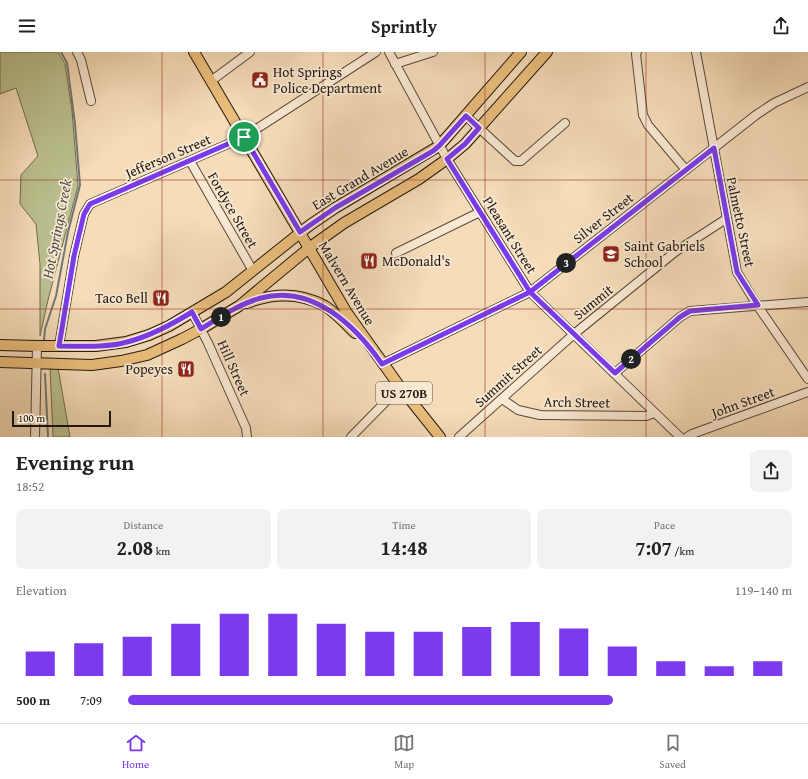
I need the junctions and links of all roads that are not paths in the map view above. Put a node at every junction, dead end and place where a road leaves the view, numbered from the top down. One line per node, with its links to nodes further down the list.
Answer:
1 (77, 52): 14 (street)
2 (194, 52): 12 (main road, Malvern Avenue)
3 (250, 52): 12 (street)
4 (376, 52): 18 (street, Jefferson Street)
5 (389, 52): 11 (street, Pleasant Street)
6 (433, 52): 11 (street)
7 (522, 52): 15 (main road, East Grand Avenue)
8 (546, 52): 17 (main road)
9 (637, 52): 23 (street)
10 (696, 52): 20 (street, Palmetto Street)
11 (395, 64): 19 (street, Pleasant Street)
12 (211, 81): 18 (main road, Malvern Avenue)
13 (808, 87): 20 (street, Silver Street)
14 (91, 101)
15 (466, 116): 17 (street); 19 (main road, East Grand Avenue)
16 (565, 123): 17 (street)
17 (479, 128): 21 (main road)
18 (244, 137): 22 (street, Jefferson Street); 26 (main road, Malvern Avenue)
19 (439, 146): 21 (street, Pleasant Street); 26 (main road, East Grand Avenue)
20 (714, 148): 23 (street, Silver Street); 25 (street, Palmetto Street)
21 (447, 159): 24 (street, Pleasant Street); 27 (main road)
22 (190, 161): 29 (street, Fordyce Street); 39 (street, Jefferson Street)
23 (686, 170): 30 (street, Silver Street)
24 (480, 212): 28 (street); 30 (street, Pleasant Street)
25 (726, 220): 32 (street, Palmetto Street); 36 (street, Summit)
26 (300, 232): 27 (main road, Malvern Avenue / US 270B); 29 (main road, East Grand Avenue)
27 (309, 248): 33 (main road); 40 (main road, Malvern Avenue / US 270B)
28 (396, 253)
29 (253, 272): 34 (main road, East Grand Avenue)
30 (530, 292): 36 (street, Pleasant Street); 43 (street, Silver Street)
31 (808, 302): 32 (street)
32 (758, 305): 44 (street); 45 (street, Palmetto Street)
33 (239, 306): 35 (main road); 40 (main road, US 270B)
34 (192, 312): 35 (street, Hill Street); 39 (main road, East Grand Avenue)
35 (201, 329): 42 (main road); 51 (street, Hill Street)
36 (574, 334): 44 (street, Pleasant Street); 48 (street, Summit Street)
37 (0, 344): 38 (main road, East Grand Avenue)
38 (37, 346): 39 (main road, East Grand Avenue); 42 (street)
39 (59, 346)
40 (370, 347): 43 (main road, Malvern Avenue / US 270B)
41 (0, 362): 42 (main road)
42 (37, 364): 50 (street)
43 (382, 364): 46 (main road, Malvern Avenue / US 270B)
44 (615, 373): 49 (street, Pleasant Street)
45 (808, 378)
46 (400, 387): 52 (street); 53 (main road, Malvern Avenue / US 270B)
47 (808, 392): 56 (street, John Street)
48 (502, 399): 49 (street, Arch Street); 54 (street, Summit Street)
49 (654, 413): 55 (street, Pleasant Street)
50 (35, 437)
51 (247, 437)
52 (351, 437)
53 (440, 437)
54 (459, 437)
55 (680, 437)
56 (687, 437)

